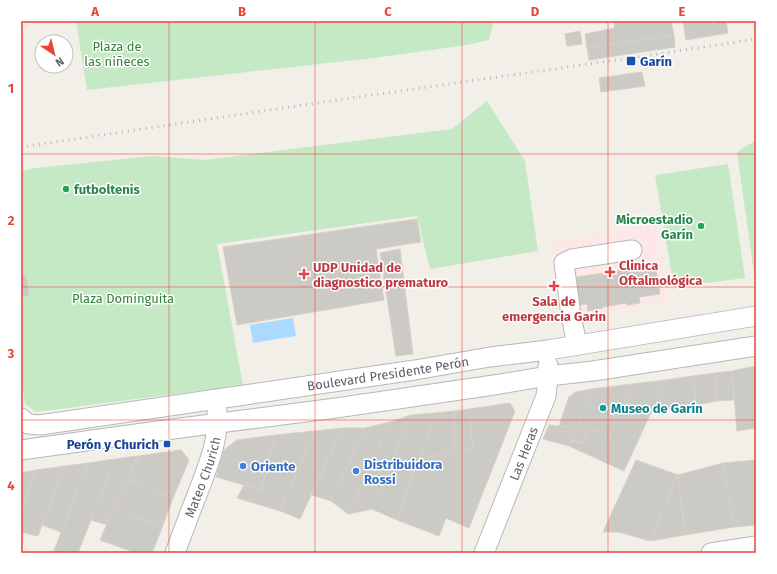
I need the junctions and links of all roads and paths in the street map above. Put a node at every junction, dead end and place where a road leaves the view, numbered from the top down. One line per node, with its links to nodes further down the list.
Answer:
1 (632, 250): 3 (street)
2 (756, 316): 3 (street, Boulevard Presidente Perón)
3 (577, 345): 5 (street, Boulevard Presidente Perón)
4 (756, 346): 6 (street, Boulevard Presidente Perón)
5 (548, 350): 6 (street, Las Heras); 7 (street, Boulevard Presidente Perón)
6 (548, 376): 9 (street, Boulevard Presidente Perón); 13 (street, Las Heras)
7 (217, 399): 8 (street, Boulevard Presidente Perón); 9 (street, Mateo Churich)
8 (21, 418)
9 (218, 423): 10 (street, Boulevard Presidente Perón); 12 (street, Mateo Churich)
10 (21, 450)
11 (756, 546): 14 (street)
12 (175, 553)
13 (484, 553)
14 (711, 553)

